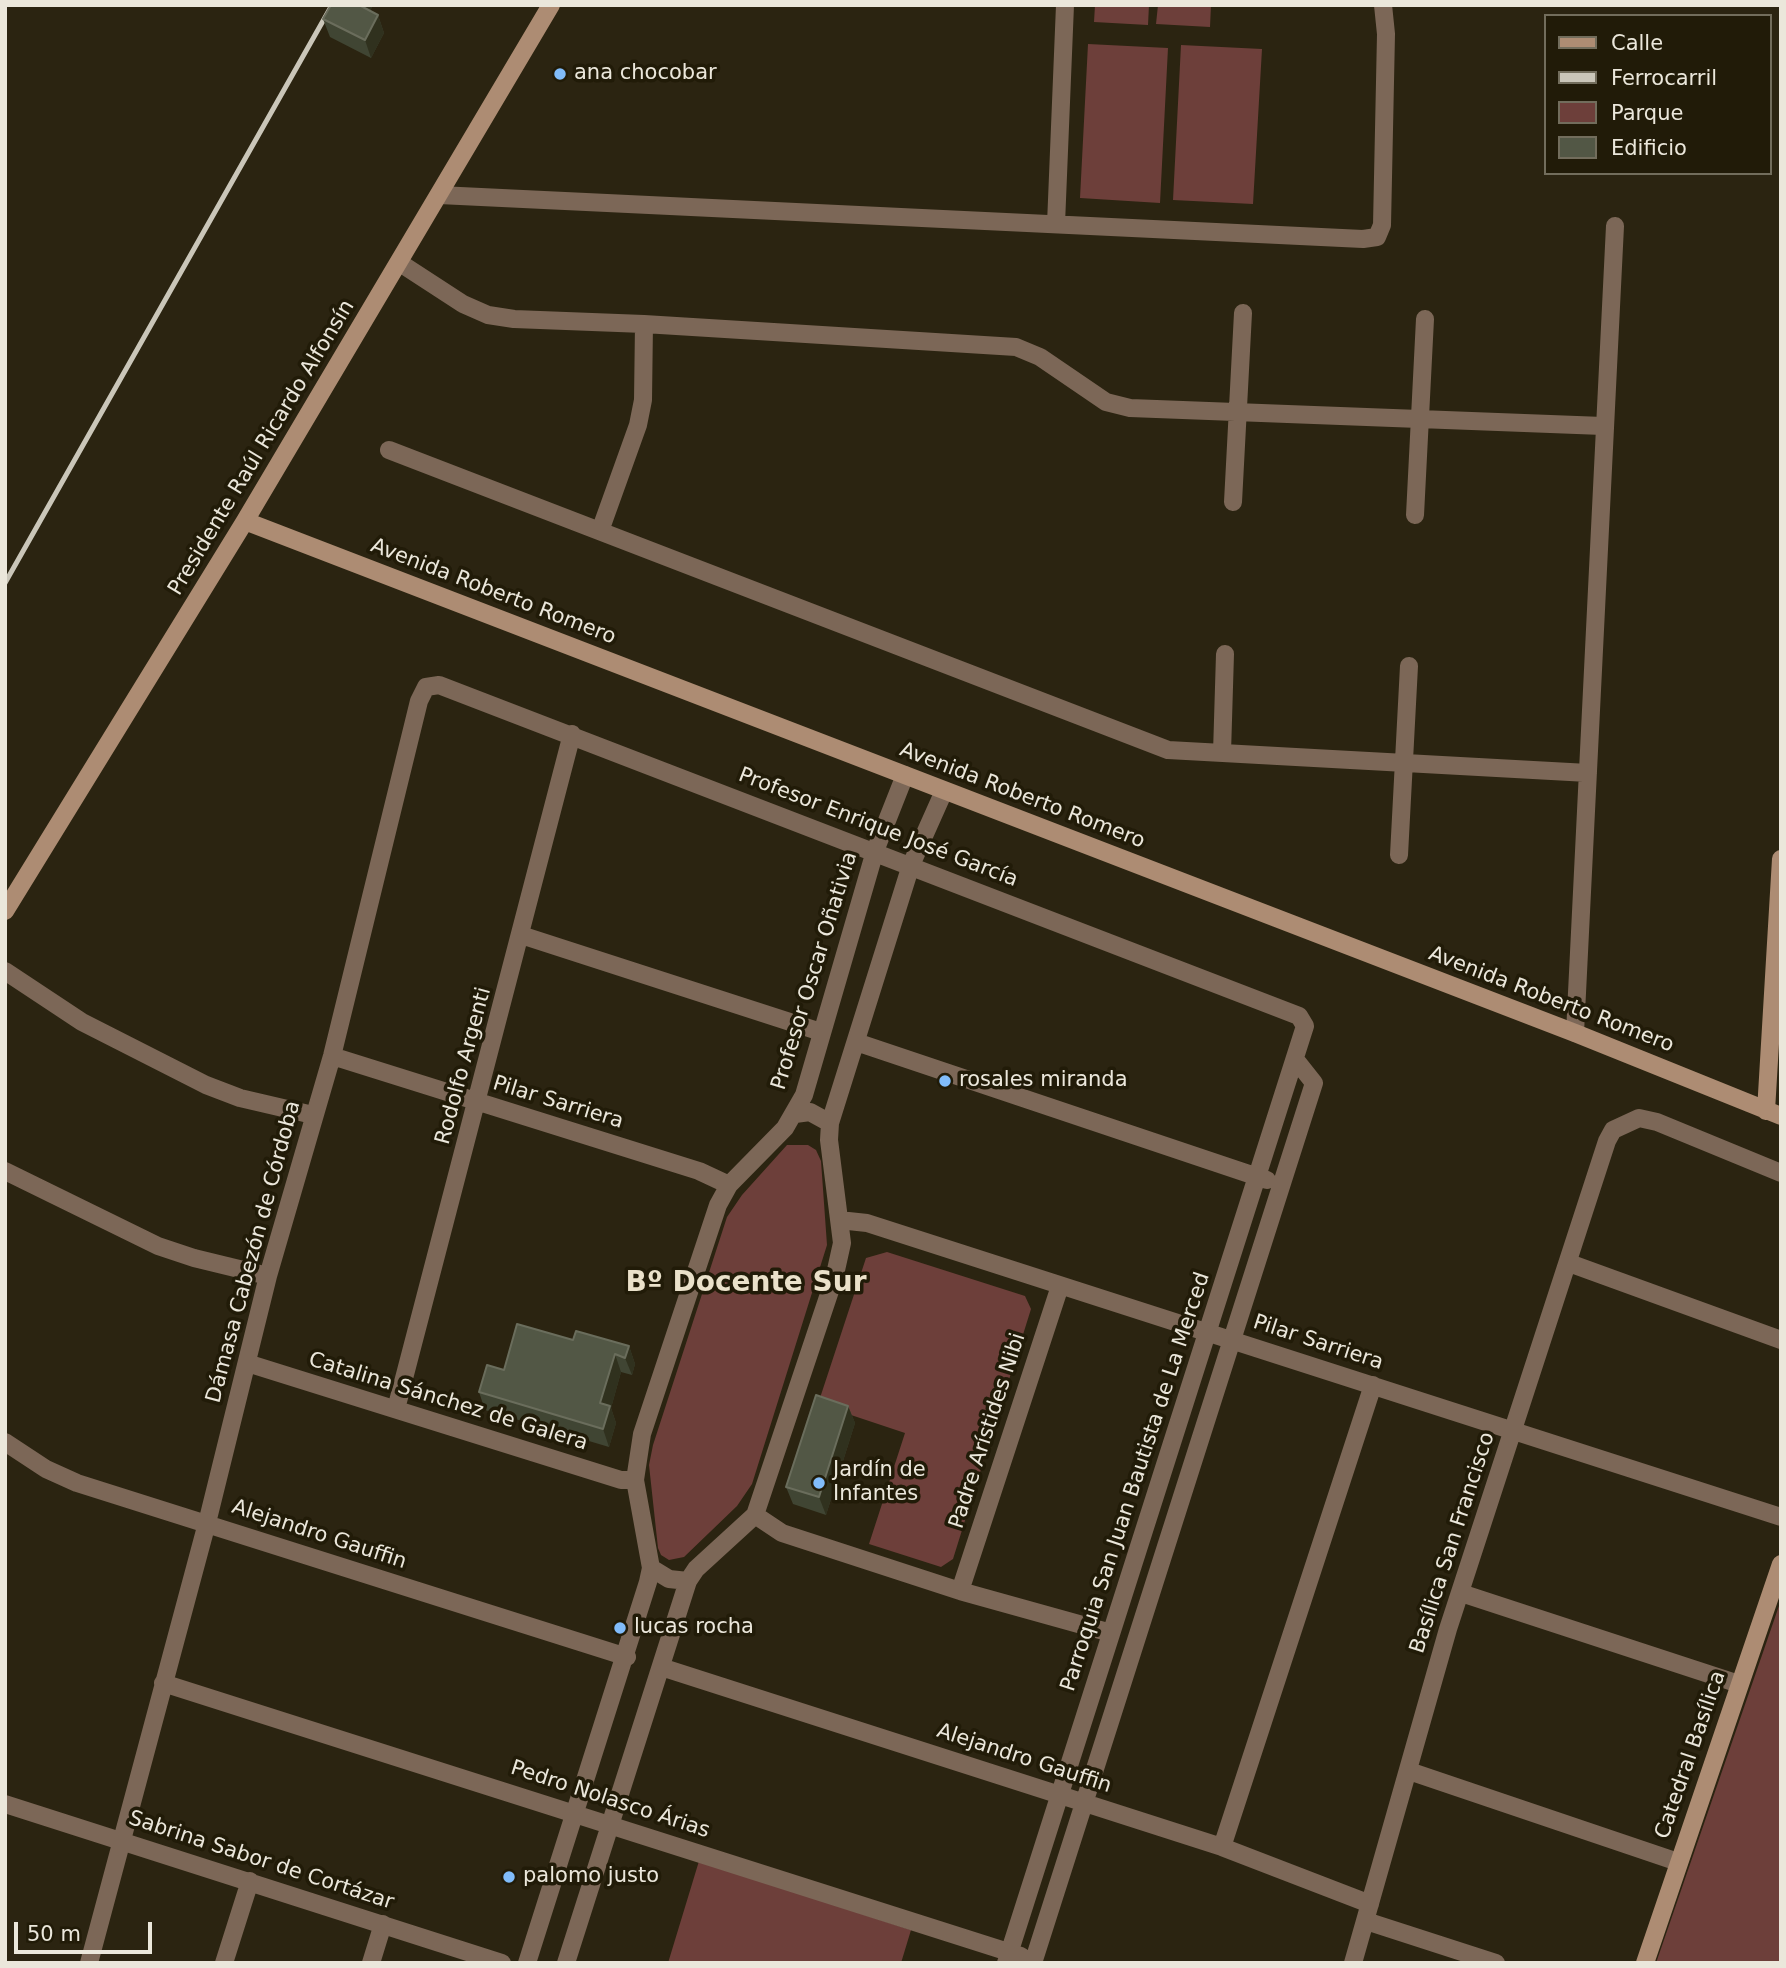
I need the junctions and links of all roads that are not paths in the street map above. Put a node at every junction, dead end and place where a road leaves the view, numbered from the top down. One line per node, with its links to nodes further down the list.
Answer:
1 (551, 5): 4 (main road, Presidente Raúl Ricardo Alfonsín)
2 (1065, 5): 5 (street)
3 (1383, 5): 5 (street)
4 (439, 195): 5 (street); 7 (main road, Presidente Raúl Ricardo Alfonsín)
5 (1056, 224)
6 (1615, 226): 13 (street)
7 (400, 262): 10 (street); 17 (main road, Presidente Raúl Ricardo Alfonsín)
8 (1243, 313): 11 (street)
9 (1424, 319): 12 (street)
10 (644, 324): 11 (street); 18 (street)
11 (1238, 412): 12 (street); 15 (street)
12 (1420, 419): 13 (street); 16 (street)
13 (1603, 426): 25 (street)
14 (389, 450): 18 (street)
15 (1233, 502)
16 (1415, 515)
17 (245, 522): 26 (main road, Avenida Roberto Romero); 32 (main road, Presidente Raúl Ricardo Alfonsín)
18 (600, 531): 23 (street)
19 (1225, 654): 23 (street)
20 (1409, 666): 24 (street)
21 (439, 685): 22 (street, Profesor Enrique José García); 39 (street, Dámasa Cabezón de Córdoba)
22 (572, 734): 28 (street, Profesor Enrique José García); 33 (street, Rodolfo Argenti)
23 (1222, 753): 24 (street)
24 (1404, 763): 25 (street); 29 (street)
25 (1588, 774): 37 (street)
26 (905, 775): 27 (main road, Avenida Roberto Romero); 28 (street, Profesor Oscar Oñativia)
27 (944, 791): 31 (street); 37 (main road, Avenida Roberto Romero)
28 (875, 851): 31 (street, Profesor Enrique José García); 36 (street, Profesor Oscar Oñativia)
29 (1399, 855)
30 (1781, 859): 42 (main road)
31 (911, 865): 35 (street, Profesor Enrique José García); 38 (street)
32 (5, 911)
33 (521, 936): 36 (street); 41 (street, Rodolfo Argenti)
34 (5, 971): 44 (street)
35 (1299, 1016): 40 (street, Parroquia San Juan Bautista de La Merced)
36 (821, 1032): 43 (street, Profesor Oscar Oñativia)
37 (1575, 1033): 42 (main road, Avenida Roberto Romero)
38 (856, 1042): 45 (street); 48 (street)
39 (332, 1056): 41 (street, Pilar Sarriera); 44 (street, Dámasa Cabezón de Córdoba)
40 (1295, 1059): 48 (street, Parroquia San Juan Bautista de La Merced); 50 (street)
41 (478, 1102): 49 (street, Pilar Sarriera); 60 (street, Rodolfo Argenti)
42 (1773, 1113)
43 (795, 1114): 45 (street); 49 (street, Profesor Oscar Oñativia)
44 (313, 1115): 53 (street, Dámasa Cabezón de Córdoba)
45 (830, 1123): 51 (street)
46 (5, 1171): 53 (street)
47 (1781, 1173): 52 (street, Basílica San Francisco)
48 (1257, 1176): 50 (street); 55 (street, Parroquia San Juan Bautista de La Merced)
49 (729, 1185): 63 (street, Profesor Oscar Oñativia)
50 (1282, 1185): 56 (street)
51 (839, 1220): 54 (street, Pilar Sarriera); 64 (street)
52 (1569, 1263): 57 (street); 61 (street, Basílica San Francisco)
53 (268, 1276): 58 (street, Dámasa Cabezón de Córdoba)
54 (1060, 1286): 55 (street, Pilar Sarriera); 70 (street, Padre Arístides Nibi)
55 (1209, 1333): 56 (street, Pilar Sarriera); 72 (street, Parroquia San Juan Bautista de La Merced)
56 (1232, 1340): 59 (street, Pilar Sarriera); 79 (street)
57 (1781, 1340)
58 (247, 1363): 60 (street, Catalina Sánchez de Galera); 66 (street, Dámasa Cabezón de Córdoba)
59 (1373, 1385): 61 (street, Pilar Sarriera); 84 (street)
60 (396, 1409): 63 (street, Catalina Sánchez de Galera)
61 (1513, 1431): 65 (street, Pilar Sarriera); 71 (street, Basílica San Francisco)
62 (5, 1443): 66 (street, Alejandro Gauffin)
63 (635, 1480): 68 (street, Profesor Oscar Oñativia)
64 (755, 1515): 69 (street); 70 (street)
65 (1781, 1517)
66 (207, 1523): 73 (street, Alejandro Gauffin); 75 (street, Dámasa Cabezón de Córdoba)
67 (1781, 1564): 76 (main road, Catedral Basílica)
68 (651, 1568): 69 (street); 73 (street, Profesor Oscar Oñativia)
69 (688, 1581): 74 (street)
70 (960, 1591): 72 (street)
71 (1461, 1593): 76 (street); 77 (street, Basílica San Francisco)
72 (1111, 1633): 78 (street, Parroquia San Juan Bautista de La Merced)
73 (626, 1657): 81 (street, Profesor Oscar Oñativia)
74 (661, 1667): 78 (street, Alejandro Gauffin); 82 (street)
75 (163, 1684): 81 (street, Pedro Nolasco Árias); 83 (street, Dámasa Cabezón de Córdoba)
76 (1739, 1684): 85 (main road, Catedral Basílica)
77 (1409, 1771): 85 (street); 87 (street, Basílica San Francisco)
78 (1059, 1794): 79 (street, Alejandro Gauffin); 89 (street, Parroquia San Juan Bautista de La Merced)
79 (1084, 1801): 84 (street, Alejandro Gauffin); 90 (street)
80 (5, 1804): 83 (street, Sabrina Sabor de Cortázar)
81 (575, 1813): 82 (street, Pedro Nolasco Árias); 95 (street, Profesor Oscar Oñativia)
82 (609, 1823): 89 (street, Pedro Nolasco Árias); 96 (street)
83 (122, 1840): 86 (street, Sabrina Sabor de Cortázar); 91 (street, Dámasa Cabezón de Córdoba)
84 (1222, 1847): 87 (street, Alejandro Gauffin)
85 (1678, 1862): 99 (main road, Catedral Basílica)
86 (250, 1881): 88 (street, Sabrina Sabor de Cortázar); 92 (street)
87 (1368, 1912): 97 (street, Basílica San Francisco); 98 (street, Alejandro Gauffin)
88 (383, 1924): 93 (street); 94 (street, Sabrina Sabor de Cortázar)
89 (1008, 1958): 90 (street, Pedro Nolasco Árias)
90 (1036, 1962)
91 (89, 1963)
92 (223, 1963)
93 (371, 1963)
94 (502, 1963)
95 (527, 1963)
96 (566, 1963)
97 (1353, 1963)
98 (1496, 1963)
99 (1646, 1963)

